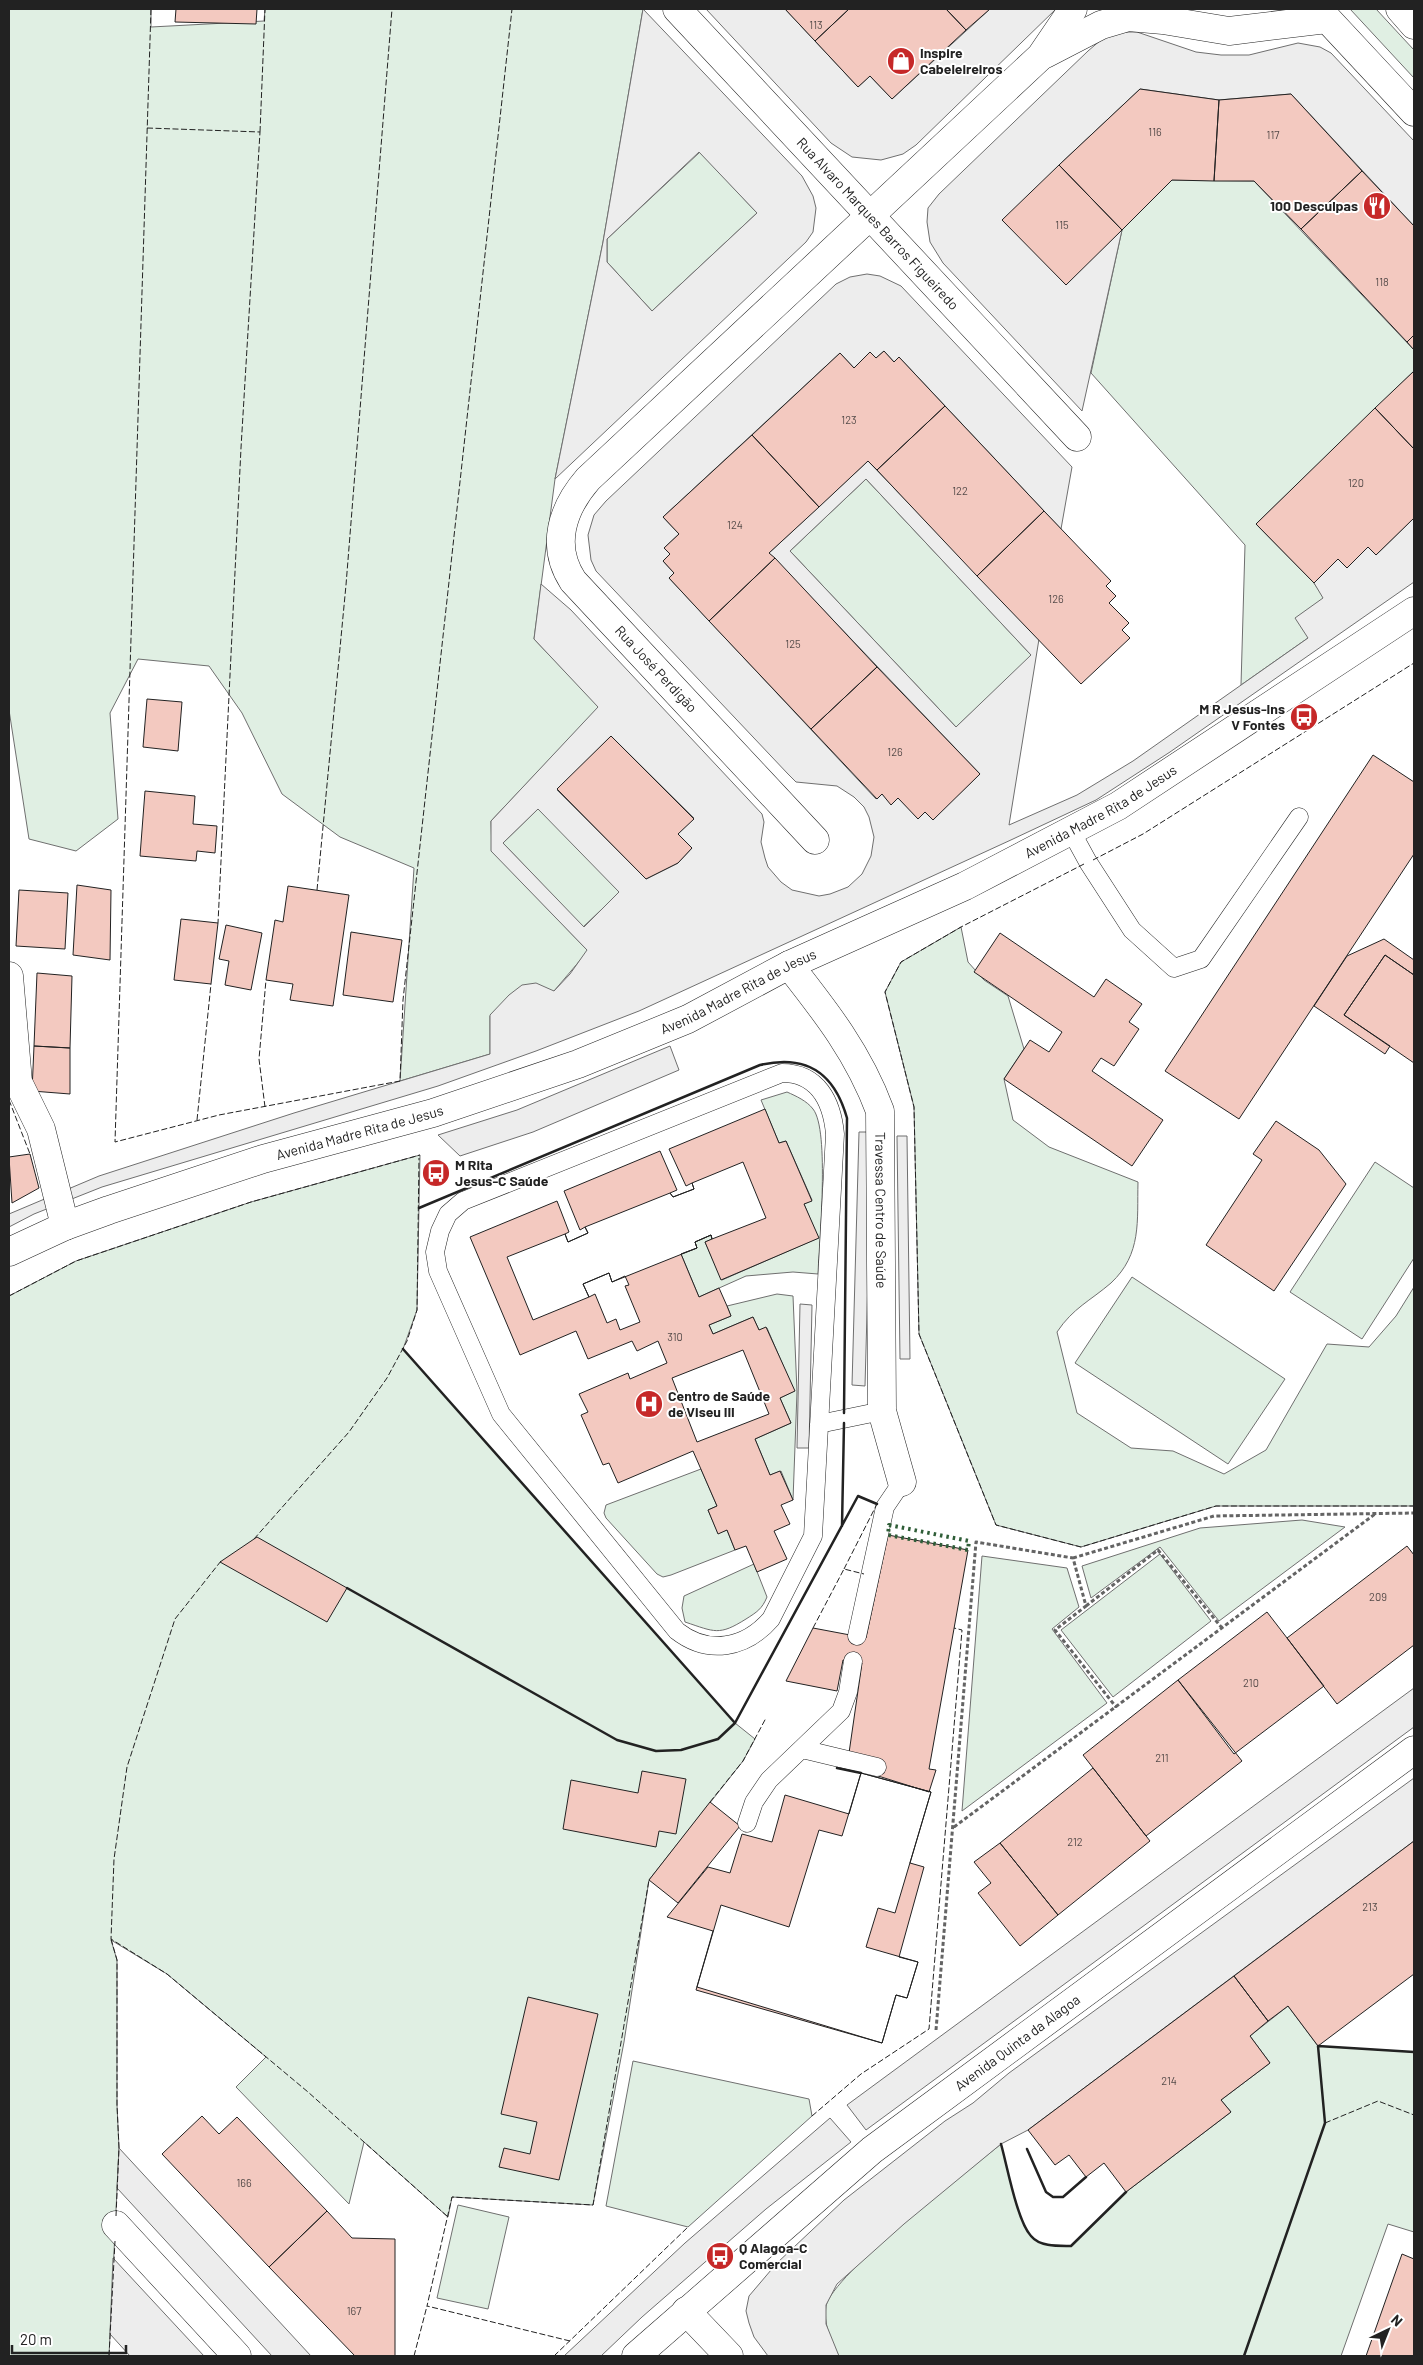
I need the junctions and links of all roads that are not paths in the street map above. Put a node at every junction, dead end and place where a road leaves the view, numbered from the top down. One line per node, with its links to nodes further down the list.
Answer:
1 (677, 9): 10 (street, Rua Alvaro Marques Barros Figueiredo)
2 (1073, 9): 8 (street)
3 (1172, 9): 7 (street)
4 (1400, 9): 6 (street)
5 (1323, 14): 7 (street); 9 (street)
6 (1414, 24)
7 (1229, 31): 8 (street)
8 (1041, 56): 10 (street, Rua José Perdigão)
9 (1414, 112)
10 (871, 217): 11 (street, Rua Alvaro Marques Barros Figueiredo); 15 (street, Rua José Perdigão)
11 (1077, 437)
12 (1414, 611): 14 (street, Avenida Madre Rita de Jesus)
13 (1299, 817): 14 (lane)
14 (1071, 831): 16 (street, Avenida Madre Rita de Jesus)
15 (816, 840)
16 (789, 965): 18 (street, Avenida Madre Rita de Jesus); 20 (street, Travessa Centro de Saúde)
17 (9, 976): 18 (street)
18 (65, 1226): 19 (street, Avenida Madre Rita de Jesus)
19 (9, 1252)
20 (882, 1411): 21 (lane); 22 (street, Travessa Centro de Saúde)
21 (818, 1424): 21 (lane)
22 (902, 1482): 23 (lane)
23 (857, 1636)
24 (853, 1661): 25 (lane)
25 (802, 1749): 27 (lane); 28 (lane)
26 (1414, 1750): 30 (street, Avenida Quinta da Alagoa)
27 (877, 1767)
28 (747, 1823)
29 (116, 2225): 31 (street)
30 (686, 2311): 32 (street, Avenida Quinta da Alagoa); 33 (street)
31 (238, 2356)
32 (636, 2356)
33 (729, 2356)

